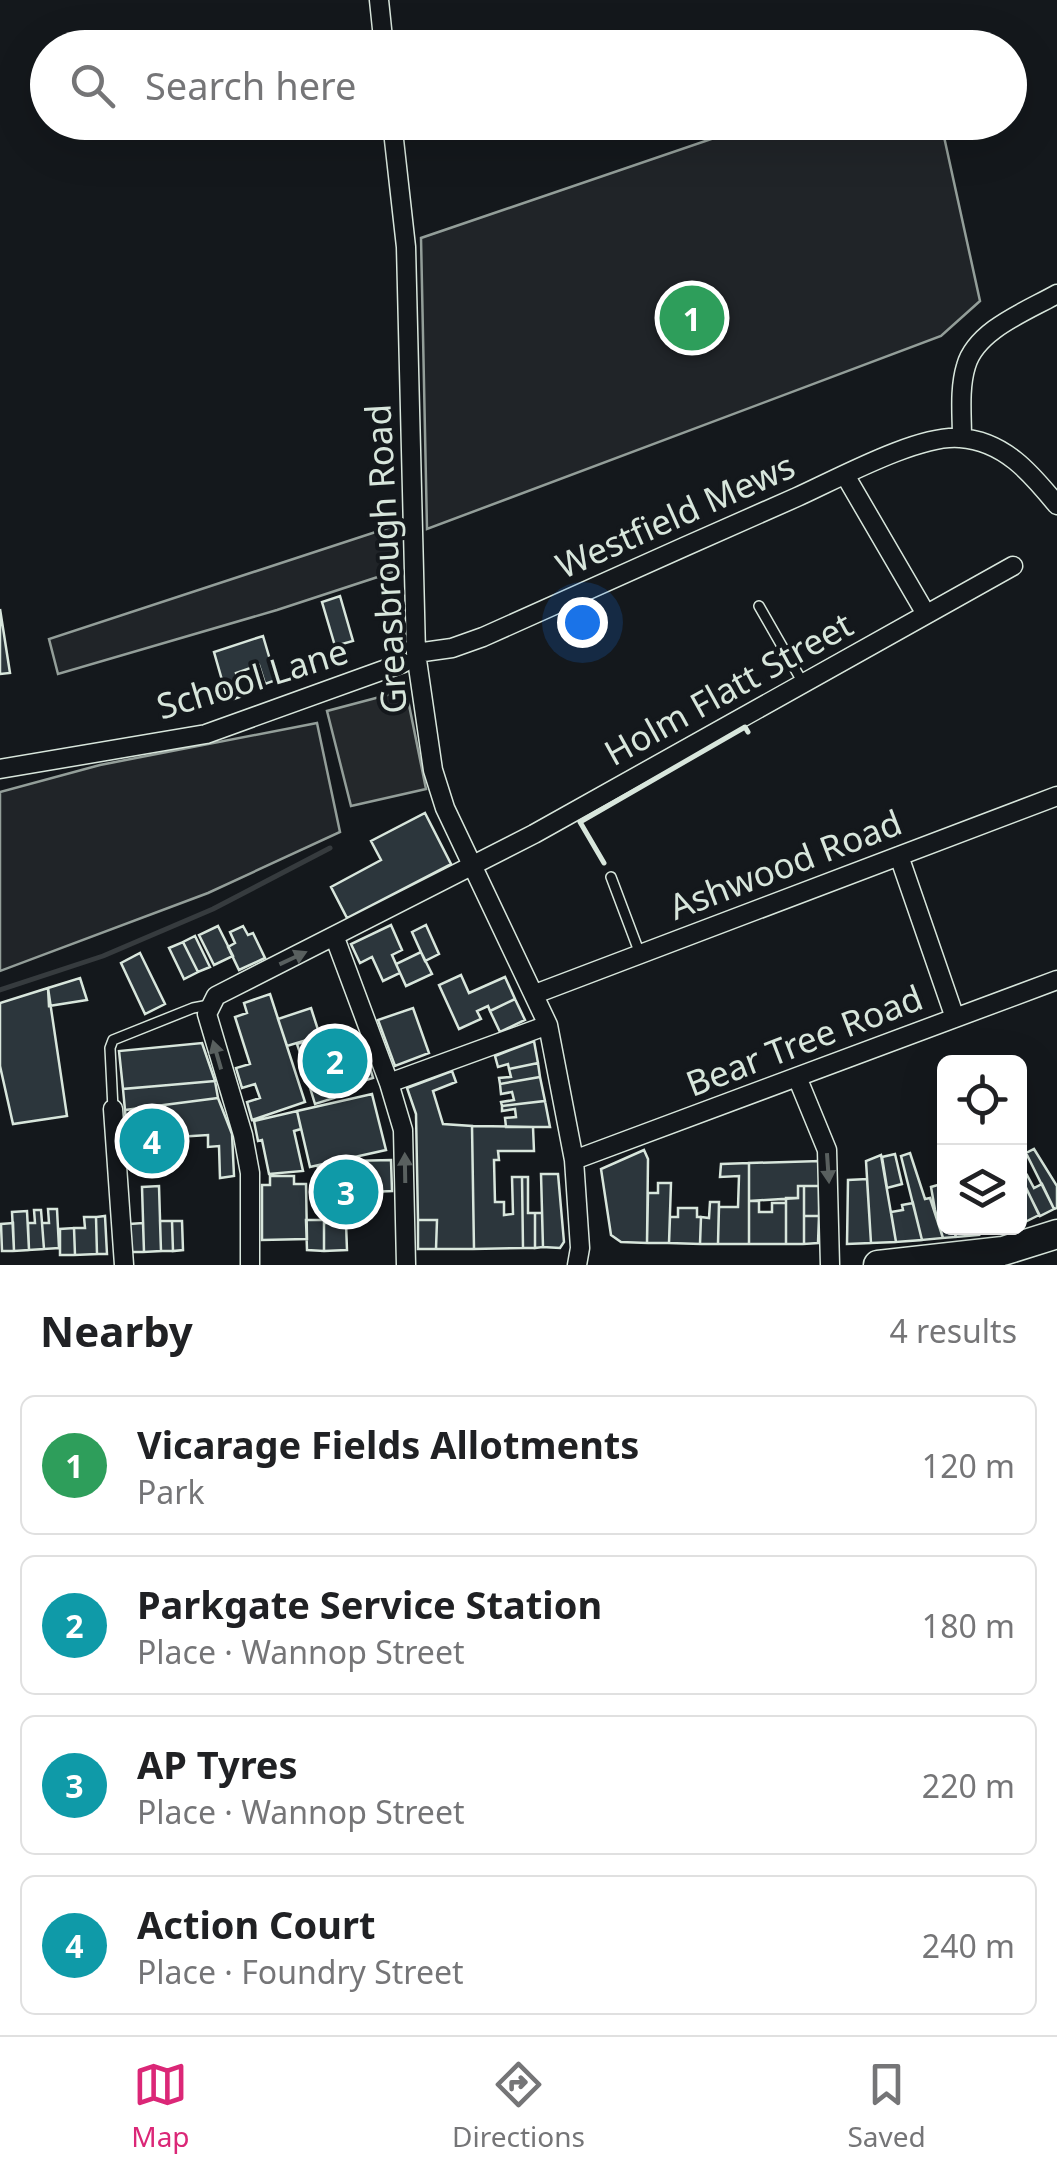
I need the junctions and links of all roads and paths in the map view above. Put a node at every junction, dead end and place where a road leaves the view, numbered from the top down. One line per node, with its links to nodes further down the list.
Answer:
1 (378, 0): 2 (street)
2 (382, 30)
3 (394, 140): 11 (street, Greasbrough Road)
4 (1057, 294): 5 (street)
5 (962, 438): 6 (street, Westfield Mews); 7 (street)
6 (845, 475): 10 (street); 11 (street, Westfield Mews)
7 (1057, 505)
8 (1013, 566): 10 (street, Holm Flatt Street)
9 (758, 606): 12 (lane)
10 (926, 614): 12 (street, Holm Flatt Street)
11 (409, 658): 13 (street, School Lane); 16 (street, Greasbrough Road)
12 (803, 683): 16 (street, Holm Flatt Street)
13 (0, 769)
14 (1057, 796): 15 (street, Ashwood Road)
15 (899, 856): 19 (street, Ashwood Road); 23 (street)
16 (474, 864): 18 (street, Holm Flatt Street); 21 (street, Greasbrough Road)
17 (611, 877): 19 (lane)
18 (335, 938): 22 (street, Holm Flatt Street, one-way to 18); 26 (street)
19 (640, 954): 21 (street, Ashwood Road)
20 (1057, 980): 23 (street, Bear Tree Road)
21 (536, 994): 24 (street, Greasbrough Road)
22 (209, 1005): 27 (lane); 32 (street, one-way to 22)
23 (956, 1018): 25 (street, Bear Tree Road)
24 (548, 1026): 26 (street); 28 (street, Greasbrough Road)
25 (797, 1076): 28 (street, Bear Tree Road); 35 (street, one-way to 35)
26 (389, 1083): 33 (street, one-way to 26)
27 (114, 1109): 31 (street)
28 (574, 1160): 34 (street, Greasbrough Road)
29 (1057, 1234): 30 (main road)
30 (913, 1263): 36 (main road)
31 (124, 1265)
32 (250, 1265)
33 (406, 1265)
34 (577, 1265)
35 (830, 1265)
36 (878, 1265)

